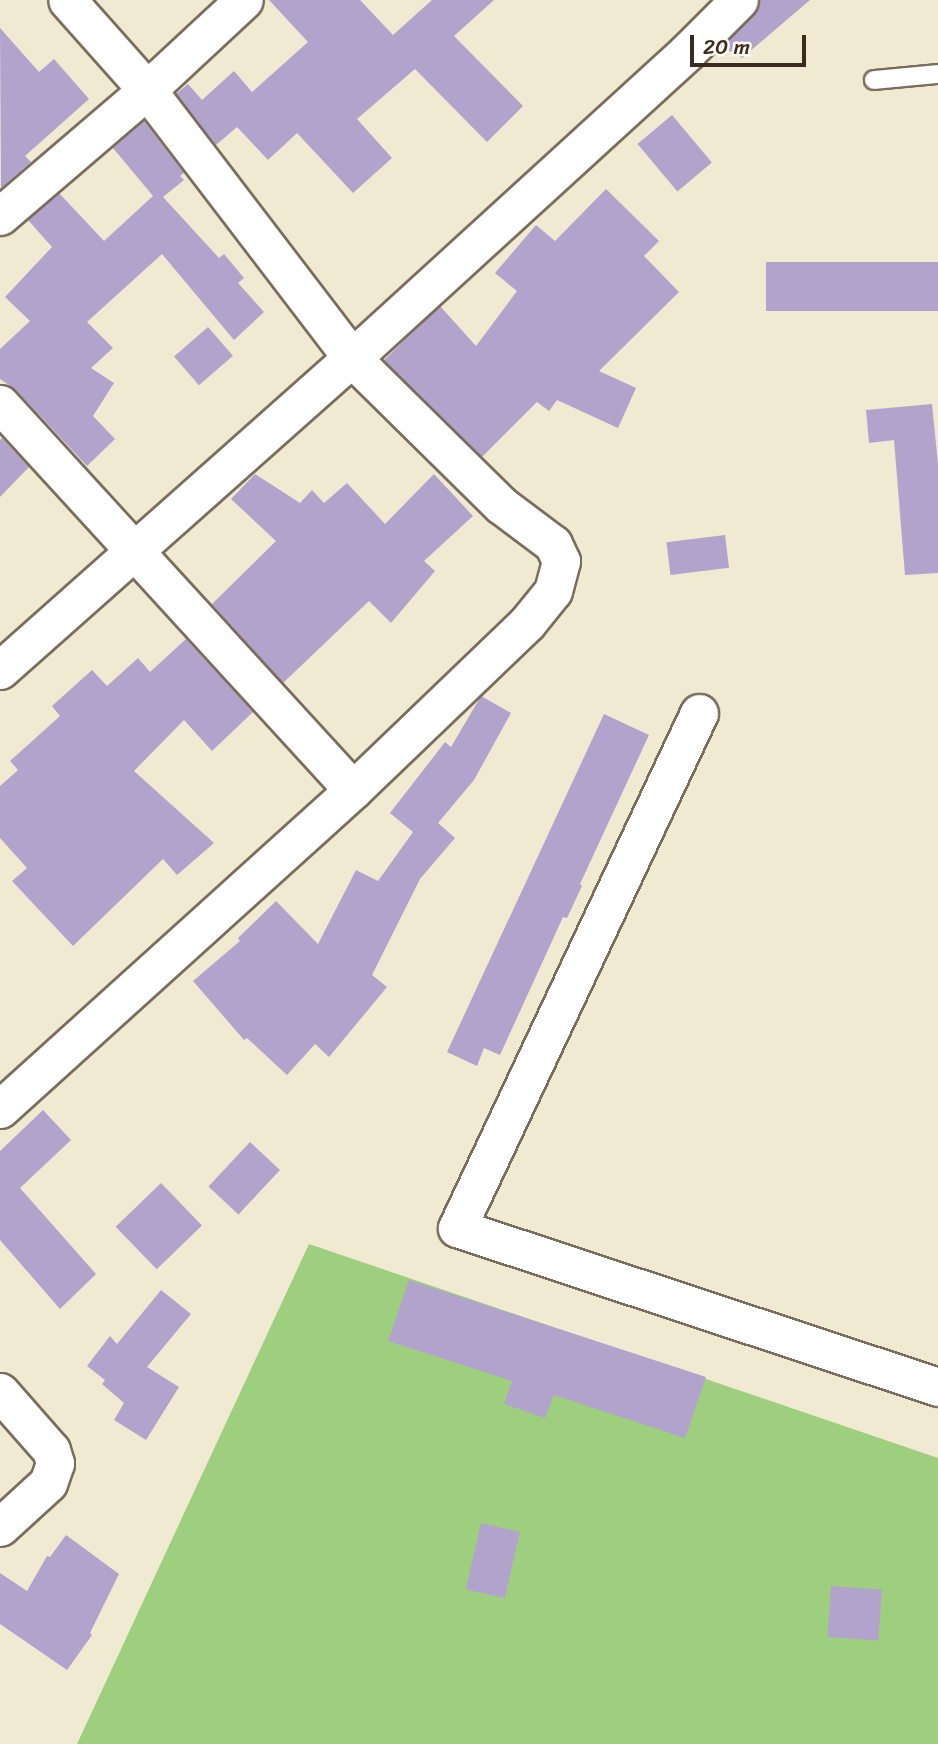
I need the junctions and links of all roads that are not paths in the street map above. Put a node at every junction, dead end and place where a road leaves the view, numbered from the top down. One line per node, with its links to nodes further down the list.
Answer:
1 (67, 0): 6 (street)
2 (244, 0): 6 (street)
3 (739, 0): 8 (street)
4 (938, 74): 5 (lane)
5 (874, 80)
6 (147, 90): 7 (street); 8 (street)
7 (0, 216)
8 (352, 358): 10 (street); 13 (street)
9 (0, 404): 10 (street)
10 (131, 550): 11 (street); 13 (street)
11 (0, 670)
12 (699, 713): 15 (street)
13 (353, 790): 14 (street)
14 (0, 1109)
15 (938, 1387)
16 (0, 1392): 17 (street)
17 (0, 1527)

